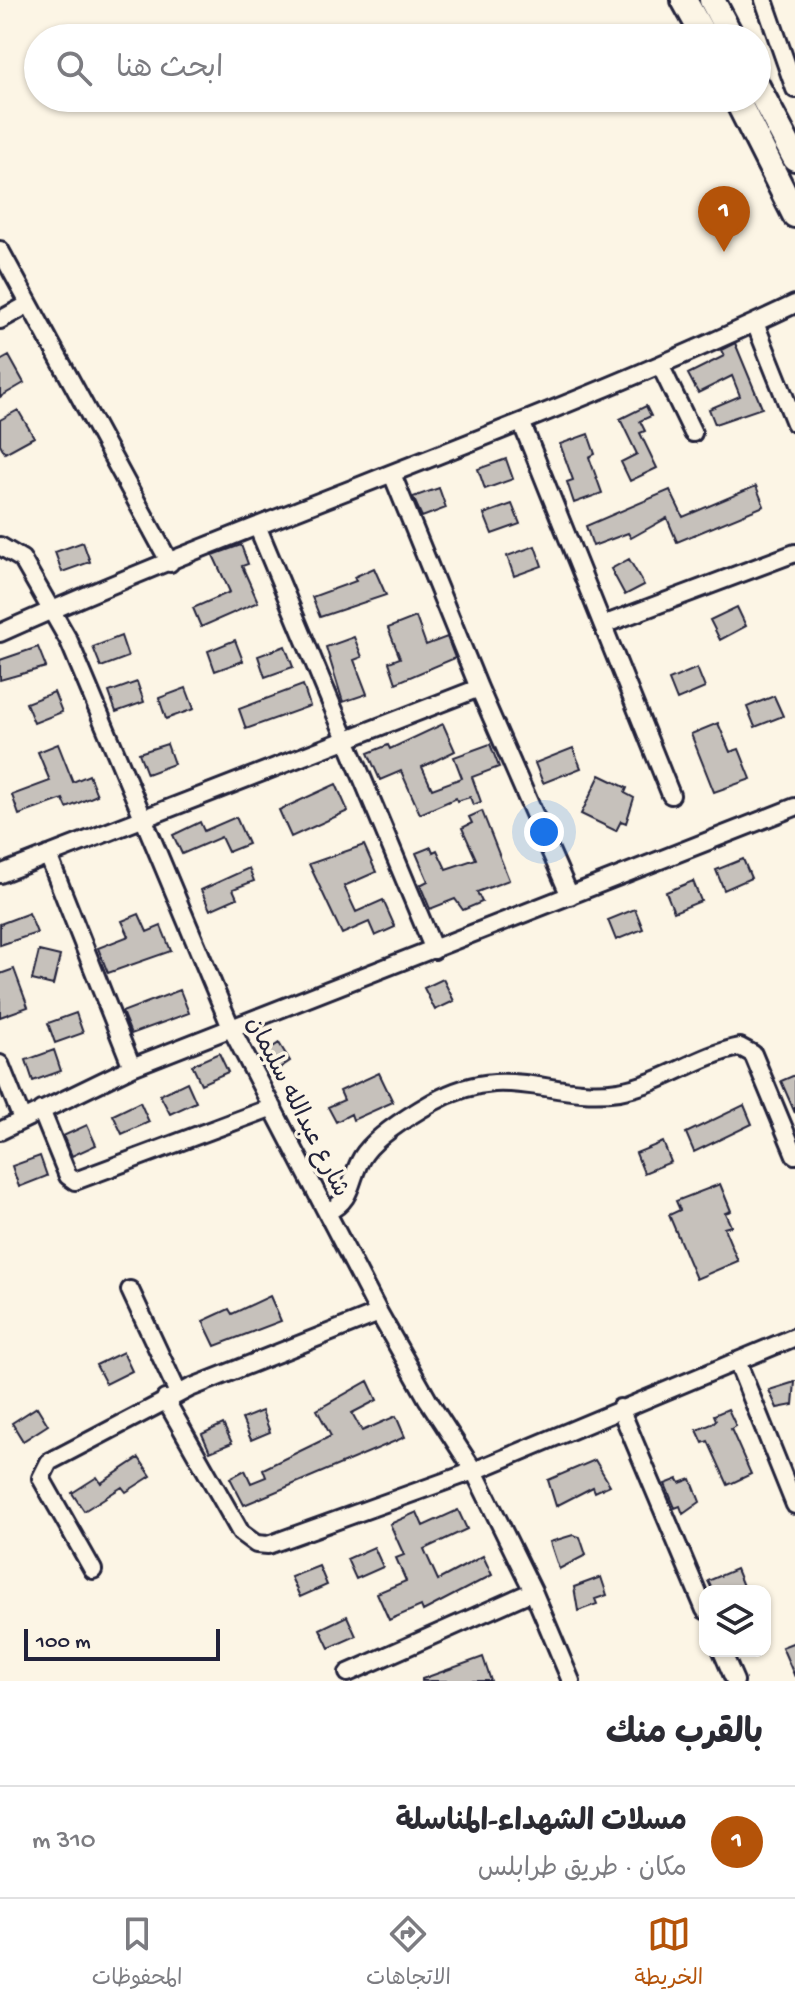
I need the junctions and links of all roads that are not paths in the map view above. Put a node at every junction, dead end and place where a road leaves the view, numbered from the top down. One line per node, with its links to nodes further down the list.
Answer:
1 (684, 0): 4 (highway)
2 (712, 0): 5 (highway)
3 (764, 0): 6 (street)
4 (697, 24)
5 (725, 24)
6 (795, 89)
7 (743, 112): 10 (highway)
8 (771, 112): 9 (highway)
9 (794, 154)
10 (795, 215)
11 (0, 250): 12 (street)
12 (29, 304): 14 (street); 24 (street)
13 (795, 304): 15 (street)
14 (0, 320)
15 (755, 323): 16 (street); 17 (street)
16 (661, 367): 18 (street); 19 (street)
17 (795, 423)
18 (522, 424): 20 (street); 26 (street)
19 (693, 433)
20 (392, 474): 21 (street); 28 (street)
21 (258, 528): 24 (street); 29 (street)
22 (2, 546): 25 (street, شارع عبدالله سليمان)
23 (795, 553): 26 (street)
24 (170, 563): 25 (street)
25 (52, 609): 27 (street); 32 (street, شارع عبدالله سليمان)
26 (603, 625): 30 (street)
27 (0, 633)
28 (479, 688): 29 (street); 35 (street)
29 (344, 738): 32 (street); 36 (street)
30 (671, 795)
31 (795, 807): 35 (street)
32 (143, 818): 33 (street); 37 (street, شارع عبدالله سليمان)
33 (48, 855): 34 (street); 39 (street)
34 (0, 874)
35 (570, 896): 36 (street)
36 (434, 950): 37 (street)
37 (232, 1030): 39 (street); 40 (street, شارع عبدالله سليمان)
38 (0, 1064): 42 (street)
39 (132, 1067): 41 (street)
40 (273, 1107): 41 (street); 46 (street, شارع عبدالله سليمان)
41 (41, 1110): 42 (street)
42 (22, 1119): 43 (street)
43 (0, 1131)
44 (791, 1136): 45 (street); 46 (street)
45 (795, 1155)
46 (327, 1212): 48 (street, شارع عبدالله سليمان)
47 (130, 1290): 51 (street)
48 (379, 1313): 51 (street); 53 (street, شارع عبدالله سليمان)
49 (795, 1337): 50 (street)
50 (737, 1361): 52 (street); 54 (street)
51 (172, 1396): 53 (street); 55 (street)
52 (620, 1408): 53 (street); 57 (street)
53 (474, 1471): 56 (street, شارع عبدالله سليمان)
54 (795, 1505)
55 (93, 1570)
56 (533, 1591): 59 (street); 60 (street, شارع عبدالله سليمان)
57 (699, 1596)
58 (725, 1657): 61 (street)
59 (348, 1673)
60 (571, 1681)
61 (735, 1681)

